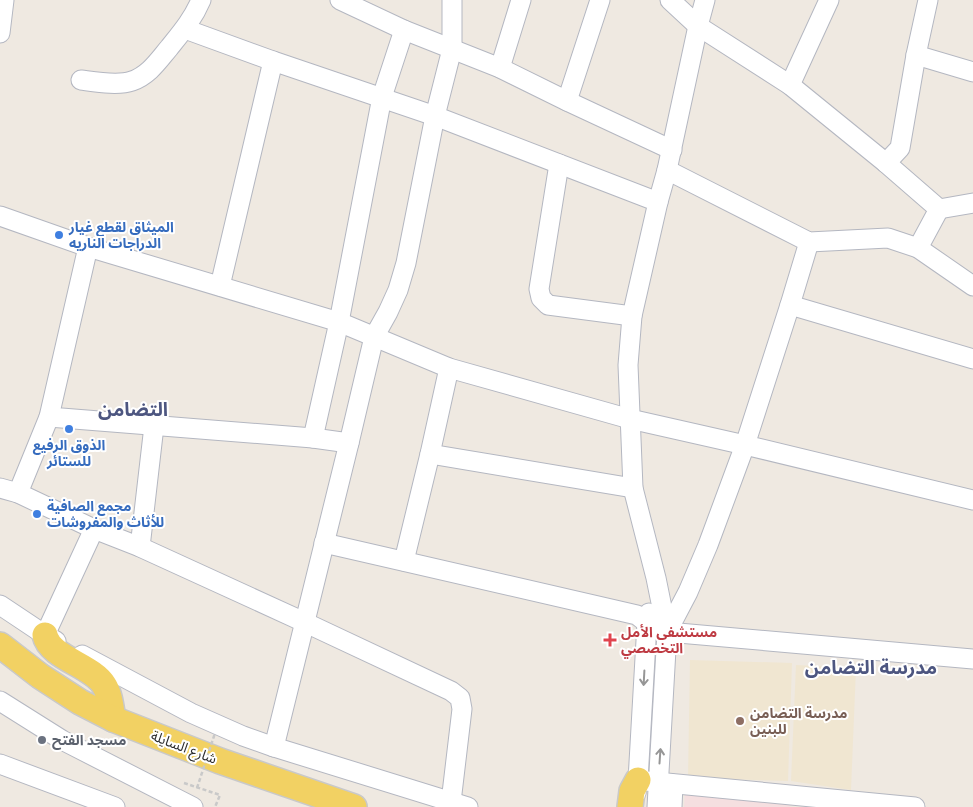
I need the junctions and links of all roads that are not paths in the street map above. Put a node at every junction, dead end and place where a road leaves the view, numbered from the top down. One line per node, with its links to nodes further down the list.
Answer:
1 (4, 0): 14 (street)
2 (201, 0): 12 (street)
3 (340, 0): 13 (street)
4 (452, 0): 15 (street)
5 (521, 0): 18 (street)
6 (600, 0): 23 (street)
7 (670, 0): 11 (street)
8 (705, 0): 11 (street)
9 (829, 0): 21 (street)
10 (928, 0): 16 (street)
11 (698, 26): 21 (street); 25 (street)
12 (185, 29): 17 (street); 20 (street)
13 (404, 30): 15 (street); 22 (street)
14 (0, 33)
15 (452, 49): 18 (street); 24 (street)
16 (916, 54): 19 (street); 26 (street)
17 (273, 61): 22 (street); 36 (street)
18 (500, 68): 23 (street)
19 (973, 72)
20 (82, 80)
21 (790, 85): 26 (street)
22 (382, 97): 24 (street); 40 (street)
23 (567, 101): 25 (street)
24 (435, 116): 27 (street); 41 (street)
25 (672, 150): 28 (street)
26 (886, 163): 31 (street)
27 (559, 164): 29 (street); 39 (street)
28 (667, 170): 29 (street); 33 (street)
29 (658, 202): 39 (street)
30 (973, 203): 31 (street)
31 (939, 209): 35 (street)
32 (0, 216): 34 (street)
33 (809, 242): 35 (street); 38 (street)
34 (88, 247): 36 (street); 44 (street)
35 (918, 248): 37 (street)
36 (220, 286): 40 (street)
37 (973, 286)
38 (790, 305): 42 (street); 49 (street)
39 (632, 316): 45 (street)
40 (339, 322): 41 (street); 47 (street)
41 (374, 337): 43 (street); 48 (street)
42 (973, 359)
43 (449, 368): 45 (street); 50 (street)
44 (49, 417): 46 (street); 53 (street)
45 (630, 420): 49 (street); 52 (street)
46 (154, 426): 47 (street); 57 (street)
47 (313, 438): 48 (street)
48 (349, 443): 56 (street)
49 (745, 445): 54 (street); 63 (street)
50 (430, 454): 52 (street); 58 (street)
51 (0, 488): 53 (street)
52 (633, 488): 59 (street)
53 (18, 494): 55 (street)
54 (973, 500)
55 (94, 529): 57 (street); 64 (street)
56 (324, 543): 58 (street); 61 (street)
57 (140, 547): 61 (street)
58 (404, 562): 62 (street)
59 (656, 578): 62 (street); 63 (street)
60 (0, 605): 64 (street)
61 (304, 622): 69 (street); 72 (street)
62 (647, 623): 63 (street); 71 (street, one-way to 71)
63 (667, 632): 66 (street); 71 (street, one-way to 63)
64 (45, 635): 68 (main road); 69 (street)
65 (0, 646): 68 (main road, شارع السايلة)
66 (973, 659)
67 (3, 710): 75 (street)
68 (113, 719): 76 (main road, شارع السايلة)
69 (274, 747): 72 (street)
70 (0, 764): 74 (street)
71 (645, 793): 73 (street); 77 (street)
72 (459, 805)
73 (662, 806)
74 (115, 807)
75 (193, 807)
76 (354, 807)
77 (916, 807)

